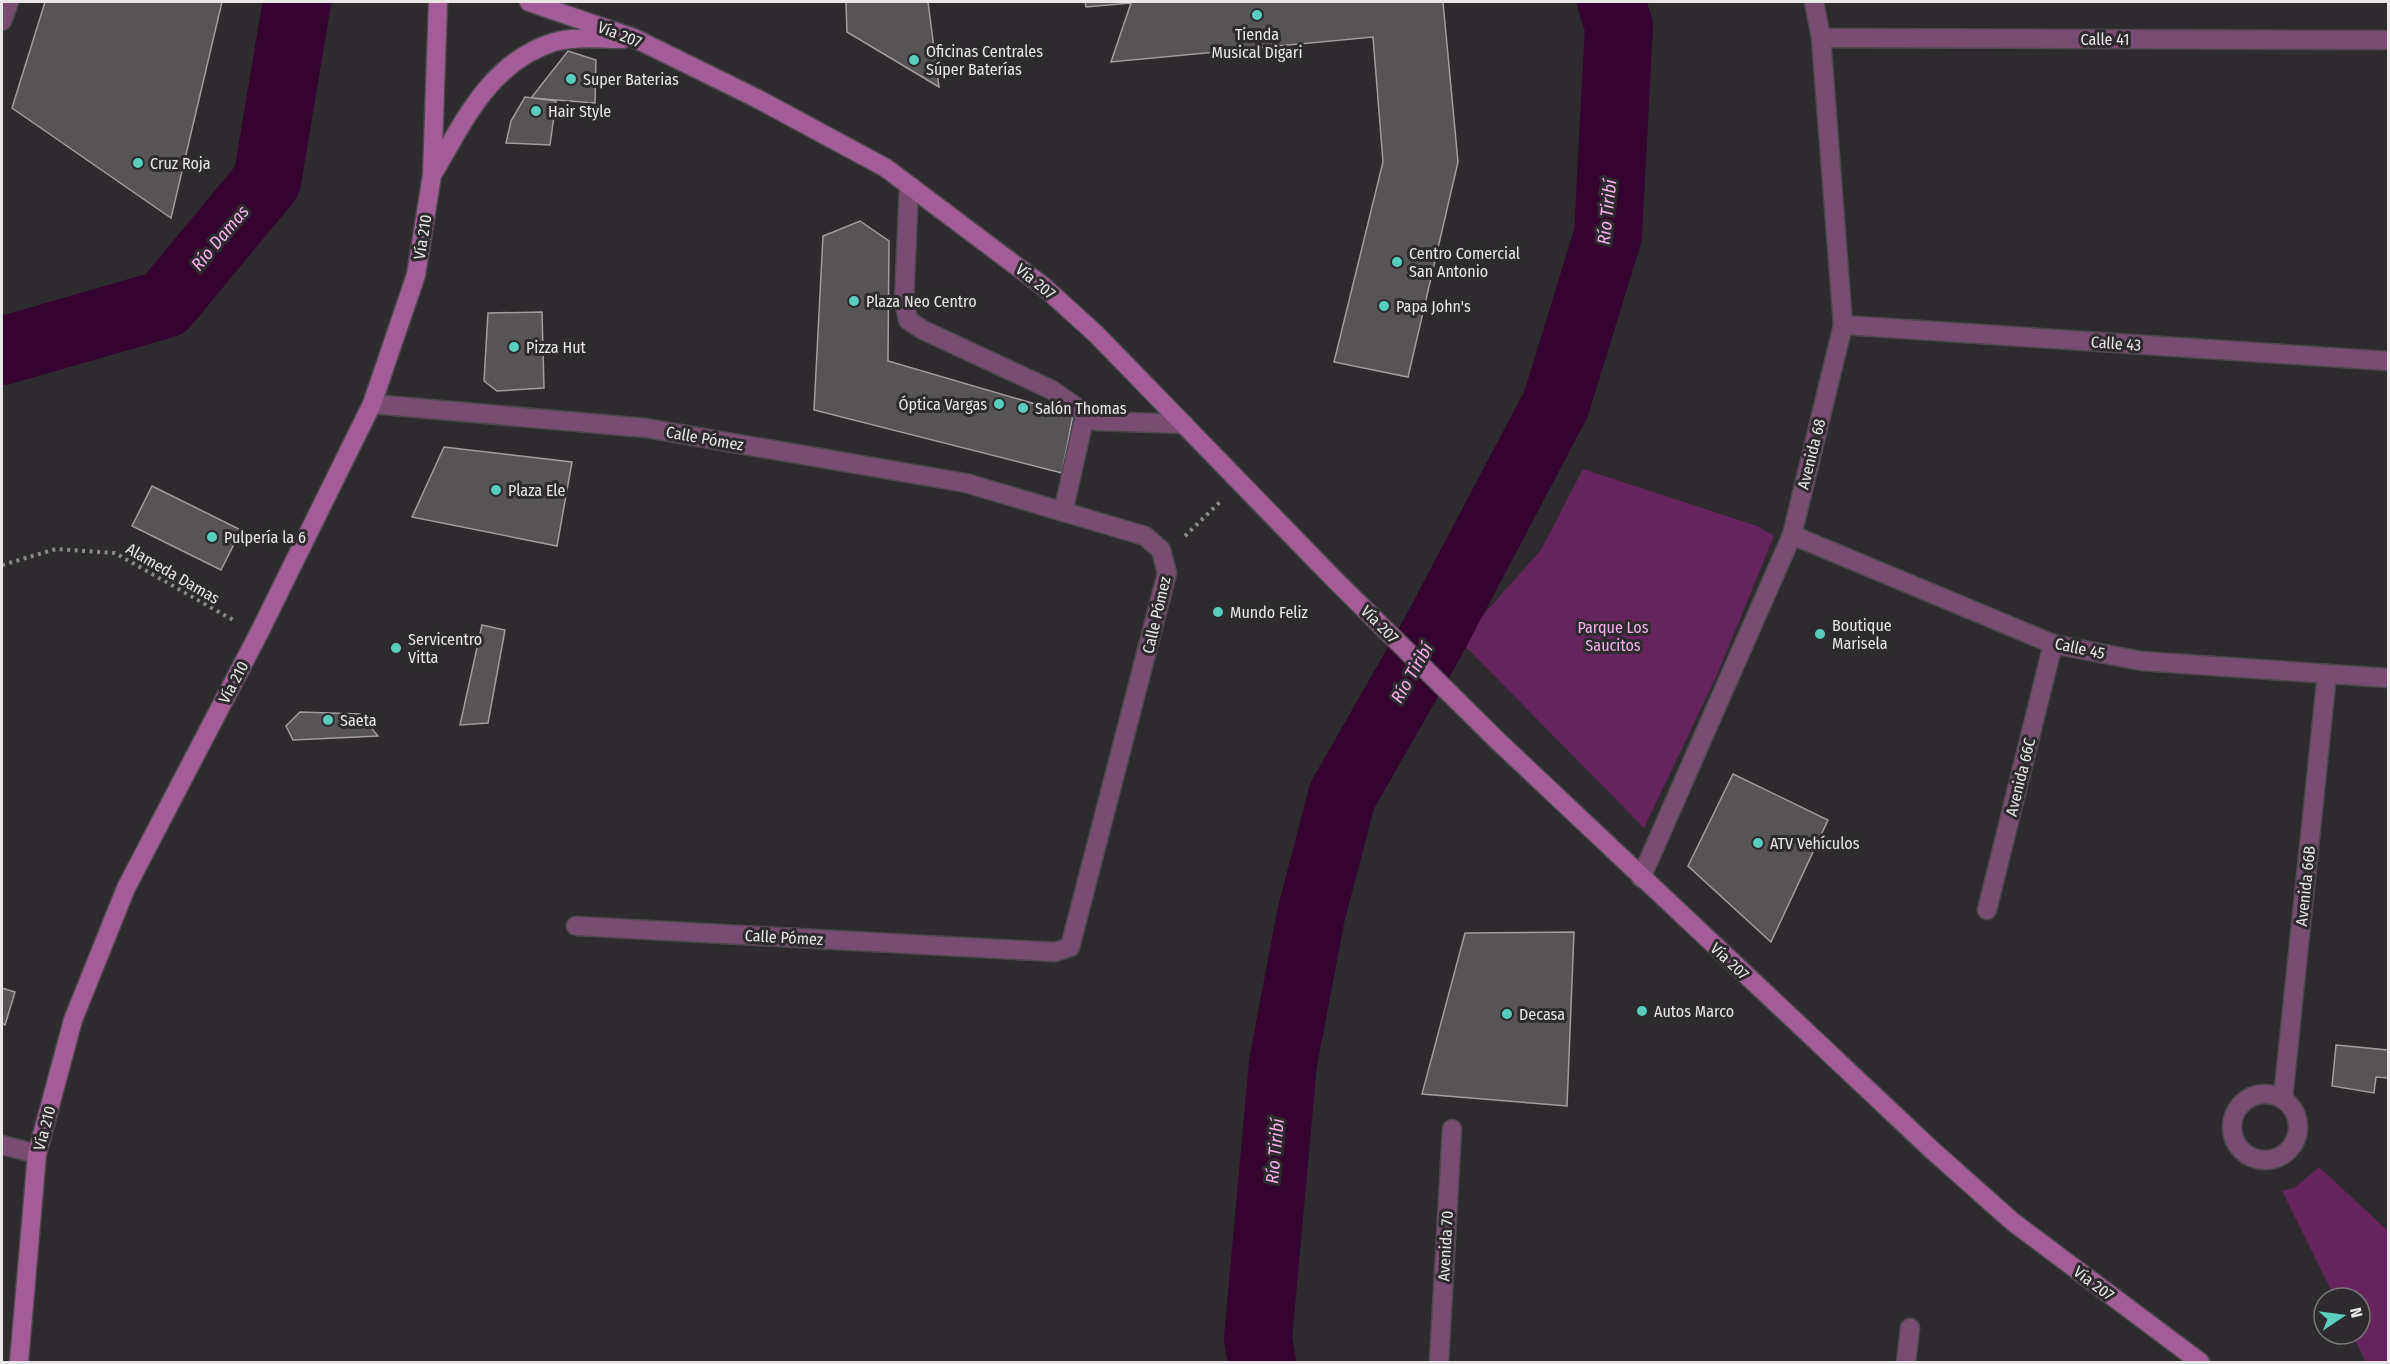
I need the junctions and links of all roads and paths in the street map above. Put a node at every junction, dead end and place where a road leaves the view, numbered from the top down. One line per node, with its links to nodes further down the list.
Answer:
1 (9, 2): 5 (street)
2 (438, 2): 9 (main road, Vía 210)
3 (529, 2): 6 (main road, Vía 207)
4 (1814, 2): 7 (street, Avenida 68)
5 (2, 21)
6 (634, 38): 9 (main road); 10 (main road, Vía 207)
7 (1821, 38): 8 (street, Calle 41); 11 (street, Avenida 68)
8 (2388, 40)
9 (432, 175): 13 (main road, Vía 210)
10 (909, 188): 14 (street); 15 (main road, Vía 207)
11 (1842, 325): 12 (street, Calle 43); 19 (street, Avenida 68)
12 (2388, 361)
13 (372, 404): 17 (street, Calle Pómez); 21 (main road, Vía 210)
14 (1085, 415): 15 (street); 17 (street)
15 (1184, 424): 25 (main road, Vía 207)
16 (1214, 509): 18 (path)
17 (1063, 512): 27 (street, Calle Pómez)
18 (1193, 532)
19 (1792, 535): 22 (street, Calle 45); 25 (street, Avenida 68)
20 (2, 566): 21 (path, Alameda Damas)
21 (258, 635): 31 (main road, Vía 210)
22 (2053, 644): 23 (street, Calle 45); 26 (street, Avenida 66C)
23 (2327, 674): 24 (street, Calle 45); 28 (street, Avenida 66B)
24 (2388, 678)
25 (1641, 878): 36 (main road, Vía 207)
26 (1987, 910)
27 (576, 926)
28 (2283, 1098)
29 (1452, 1129): 34 (street, Avenida 70)
30 (2, 1145): 31 (street)
31 (37, 1154): 33 (main road, Vía 210)
32 (1910, 1328): 35 (street)
33 (19, 1362)
34 (1439, 1362)
35 (1906, 1362)
36 (2200, 1362)

